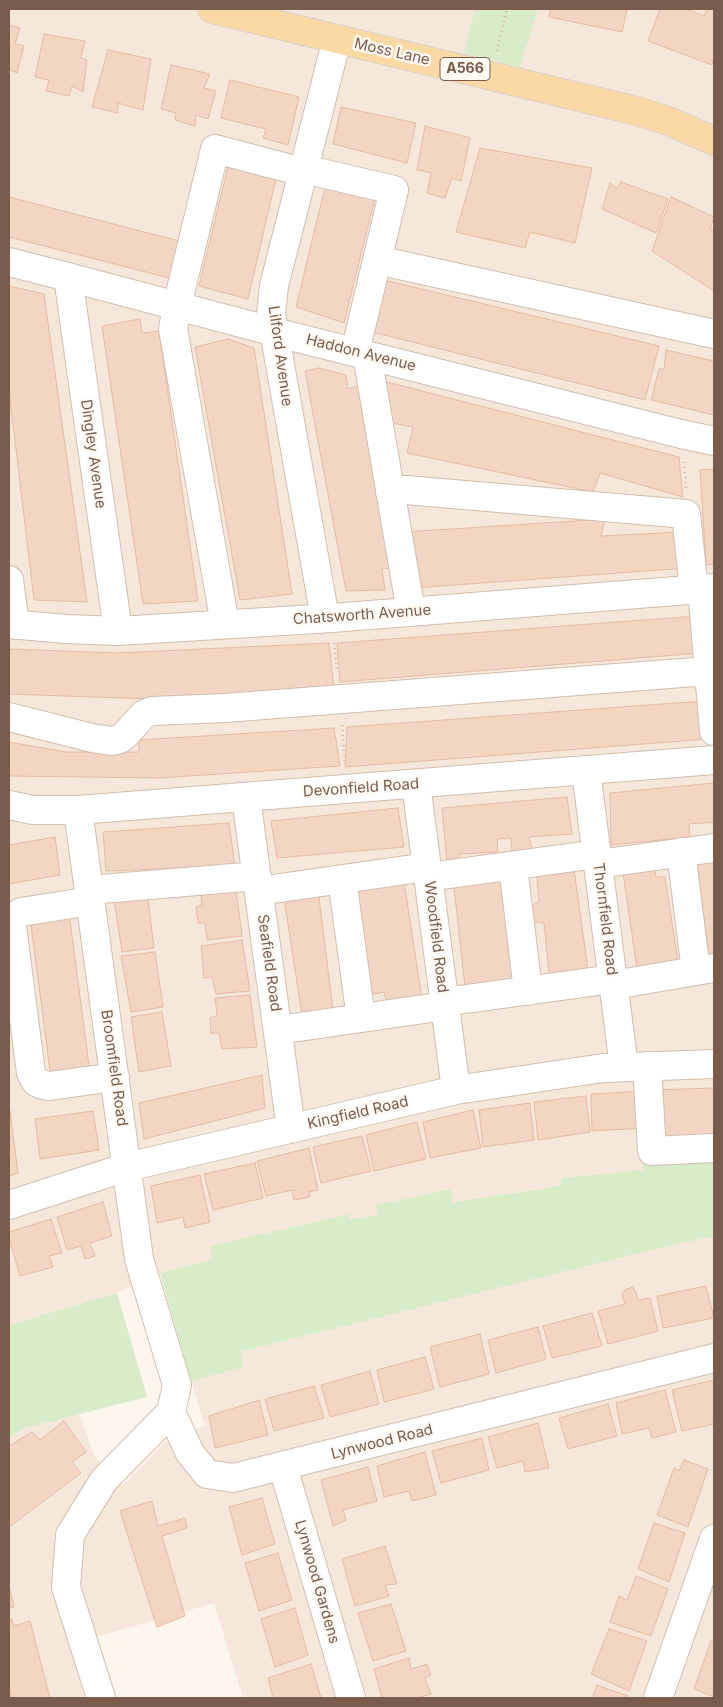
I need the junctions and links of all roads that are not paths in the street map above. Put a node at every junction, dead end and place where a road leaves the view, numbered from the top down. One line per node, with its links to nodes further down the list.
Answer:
1 (218, 10): 2 (main road, Moss Lane / A566)
2 (337, 39): 3 (main road, Moss Lane / A566); 4 (street, Lilford Avenue)
3 (714, 141)
4 (304, 171): 5 (street); 8 (street); 9 (street, Lilford Avenue)
5 (377, 260): 10 (street); 11 (street)
6 (9, 262): 7 (street, Haddon Avenue)
7 (68, 277): 8 (street, Haddon Avenue); 20 (street, Dingley Avenue)
8 (176, 306): 9 (street, Haddon Avenue); 19 (street)
9 (274, 331): 11 (street, Haddon Avenue); 17 (street, Lilford Avenue)
10 (714, 334)
11 (361, 353): 12 (street, Haddon Avenue); 13 (street)
12 (714, 441)
13 (390, 492): 15 (street); 16 (street)
14 (9, 580): 18 (street)
15 (703, 589): 16 (street, Chatsworth Avenue); 21 (street)
16 (411, 612): 17 (street, Chatsworth Avenue)
17 (326, 618): 19 (street, Chatsworth Avenue)
18 (12, 624): 20 (street, Chatsworth Avenue)
19 (225, 624): 20 (street, Chatsworth Avenue)
20 (118, 631)
21 (712, 675): 22 (street); 23 (street)
22 (9, 718)
23 (714, 730)
24 (714, 760): 25 (street, Devonfield Road)
25 (586, 771): 26 (street, Devonfield Road); 32 (street, Thornfield Road)
26 (416, 784): 27 (street, Devonfield Road); 34 (street, Woodfield Road)
27 (246, 798): 29 (street, Devonfield Road); 36 (street, Seafield Road)
28 (9, 806): 29 (street, Devonfield Road)
29 (78, 810): 37 (street, Broomfield Road)
30 (714, 848): 31 (street)
31 (681, 852): 32 (street); 38 (street)
32 (598, 859): 33 (street); 39 (street, Thornfield Road)
33 (513, 866): 34 (street); 40 (street)
34 (427, 872): 35 (street); 41 (street, Woodfield Road)
35 (342, 879): 36 (street); 42 (street)
36 (258, 884): 37 (street); 43 (street, Seafield Road)
37 (90, 896): 46 (street, Broomfield Road); 46 (street)
38 (705, 970): 39 (street)
39 (613, 982): 40 (street); 45 (street, Thornfield Road)
40 (528, 991): 41 (street)
41 (444, 1004): 42 (street); 47 (street, Woodfield Road)
42 (362, 1018): 43 (street)
43 (278, 1030): 48 (street, Seafield Road)
44 (714, 1064): 45 (street, Kingfield Road)
45 (635, 1067): 47 (street, Kingfield Road); 49 (street, Thornfield Road)
46 (115, 1077): 50 (street, Broomfield Road)
47 (456, 1090): 48 (street, Kingfield Road)
48 (291, 1129): 50 (street, Kingfield Road)
49 (714, 1148)
50 (127, 1167): 51 (street, Kingfield Road); 53 (street, Broomfield Road)
51 (9, 1205)
52 (714, 1358): 54 (street, Lynwood Road)
53 (171, 1412): 54 (street, Lynwood Road); 56 (street)
54 (283, 1467): 57 (street, Lynwood Gardens)
55 (714, 1540): 58 (street)
56 (101, 1698)
57 (351, 1698)
58 (658, 1698)

